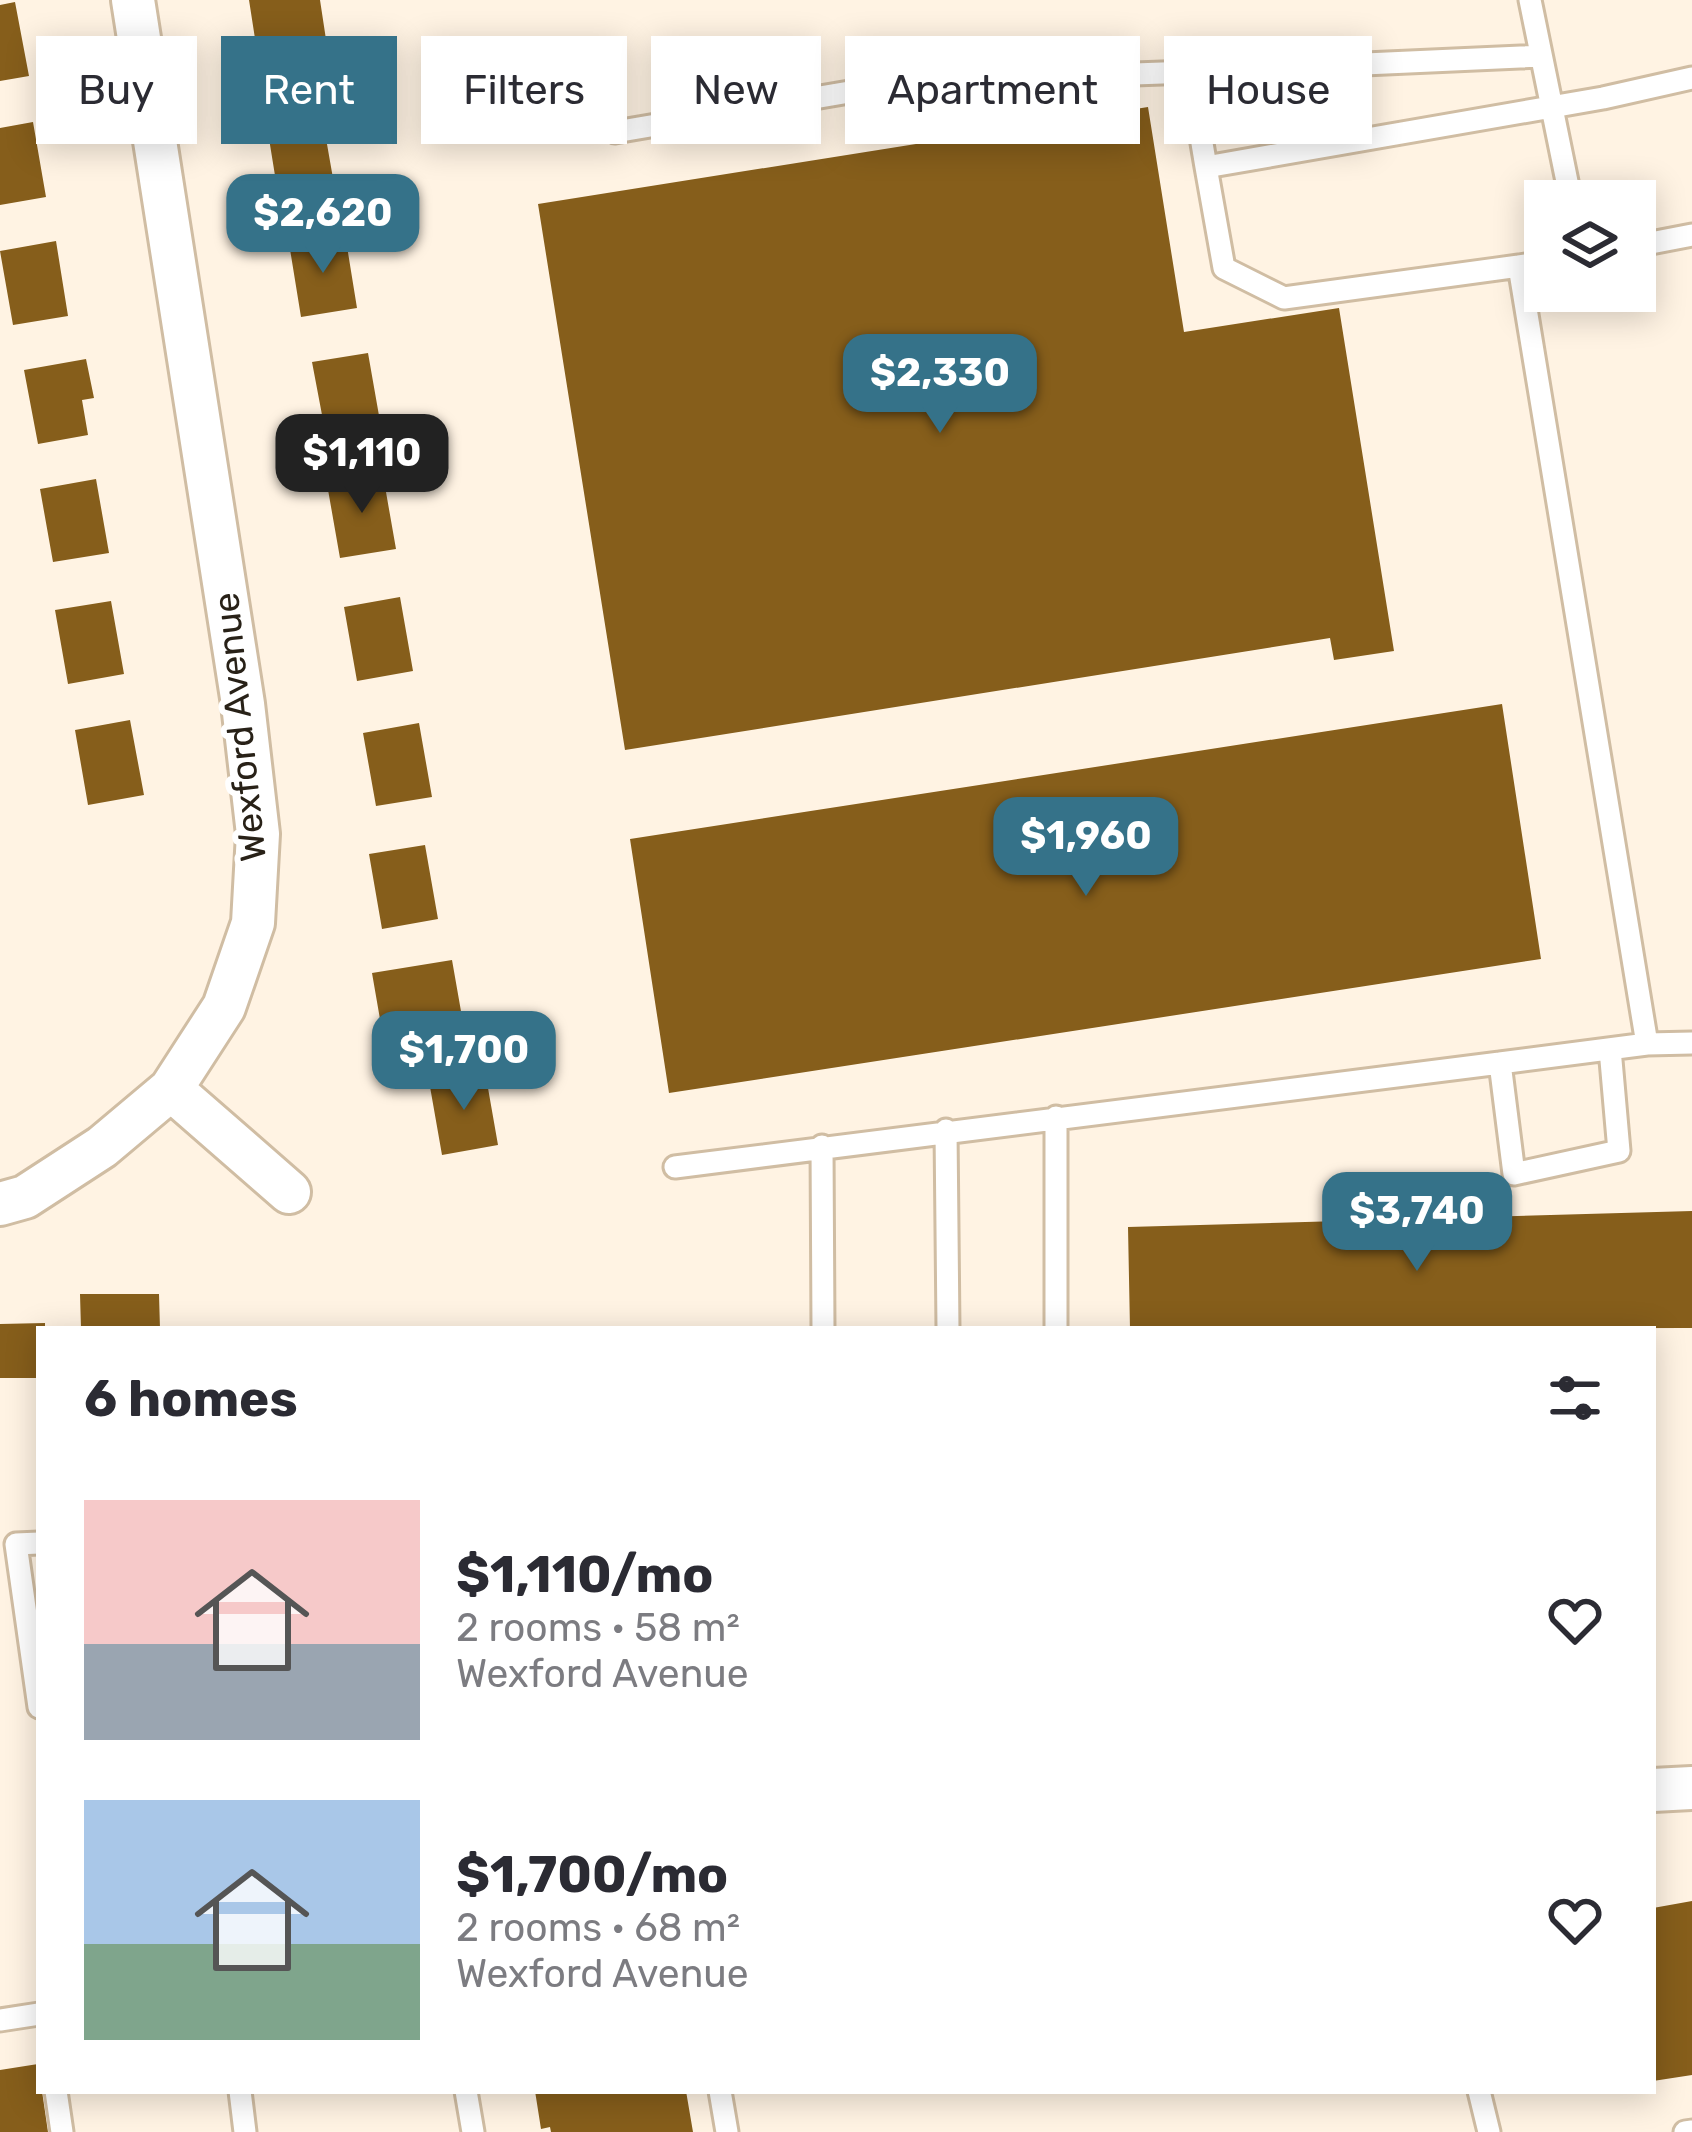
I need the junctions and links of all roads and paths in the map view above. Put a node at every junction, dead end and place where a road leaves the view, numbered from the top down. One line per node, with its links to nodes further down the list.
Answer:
1 (133, 0): 20 (street, Wexford Avenue)
2 (1530, 0): 3 (lane)
3 (1540, 56): 4 (lane); 7 (lane)
4 (1372, 64)
5 (1164, 73): 8 (lane)
6 (1692, 78): 7 (lane)
7 (1550, 107): 10 (lane); 11 (lane)
8 (627, 130)
9 (1202, 144): 10 (lane)
10 (1206, 166): 15 (lane)
11 (1566, 180)
12 (1692, 235): 13 (lane)
13 (1656, 242)
14 (1524, 265): 15 (lane)
15 (1519, 266): 17 (lane)
16 (1692, 1043): 17 (lane)
17 (1647, 1044): 18 (lane)
18 (1610, 1049): 19 (lane); 19 (lane)
19 (1500, 1063): 21 (lane)
20 (171, 1089): 25 (street); 26 (street, Wexford Avenue)
21 (1056, 1117): 22 (lane); 29 (lane)
22 (946, 1130): 23 (lane); 28 (lane)
23 (822, 1146): 24 (lane); 27 (lane)
24 (676, 1167)
25 (289, 1192)
26 (0, 1204)
27 (823, 1326)
28 (948, 1326)
29 (1056, 1326)
30 (36, 1543): 31 (lane)
31 (36, 1686)
32 (1692, 1788): 33 (street)
33 (1656, 1790)
34 (36, 2014): 35 (lane)
35 (0, 2020)
36 (56, 2094): 41 (lane)
37 (240, 2094): 42 (lane)
38 (467, 2094): 43 (lane)
39 (721, 2094): 44 (lane)
40 (1480, 2094): 45 (lane)
41 (62, 2132)
42 (244, 2132)
43 (473, 2132)
44 (727, 2132)
45 (1489, 2132)

